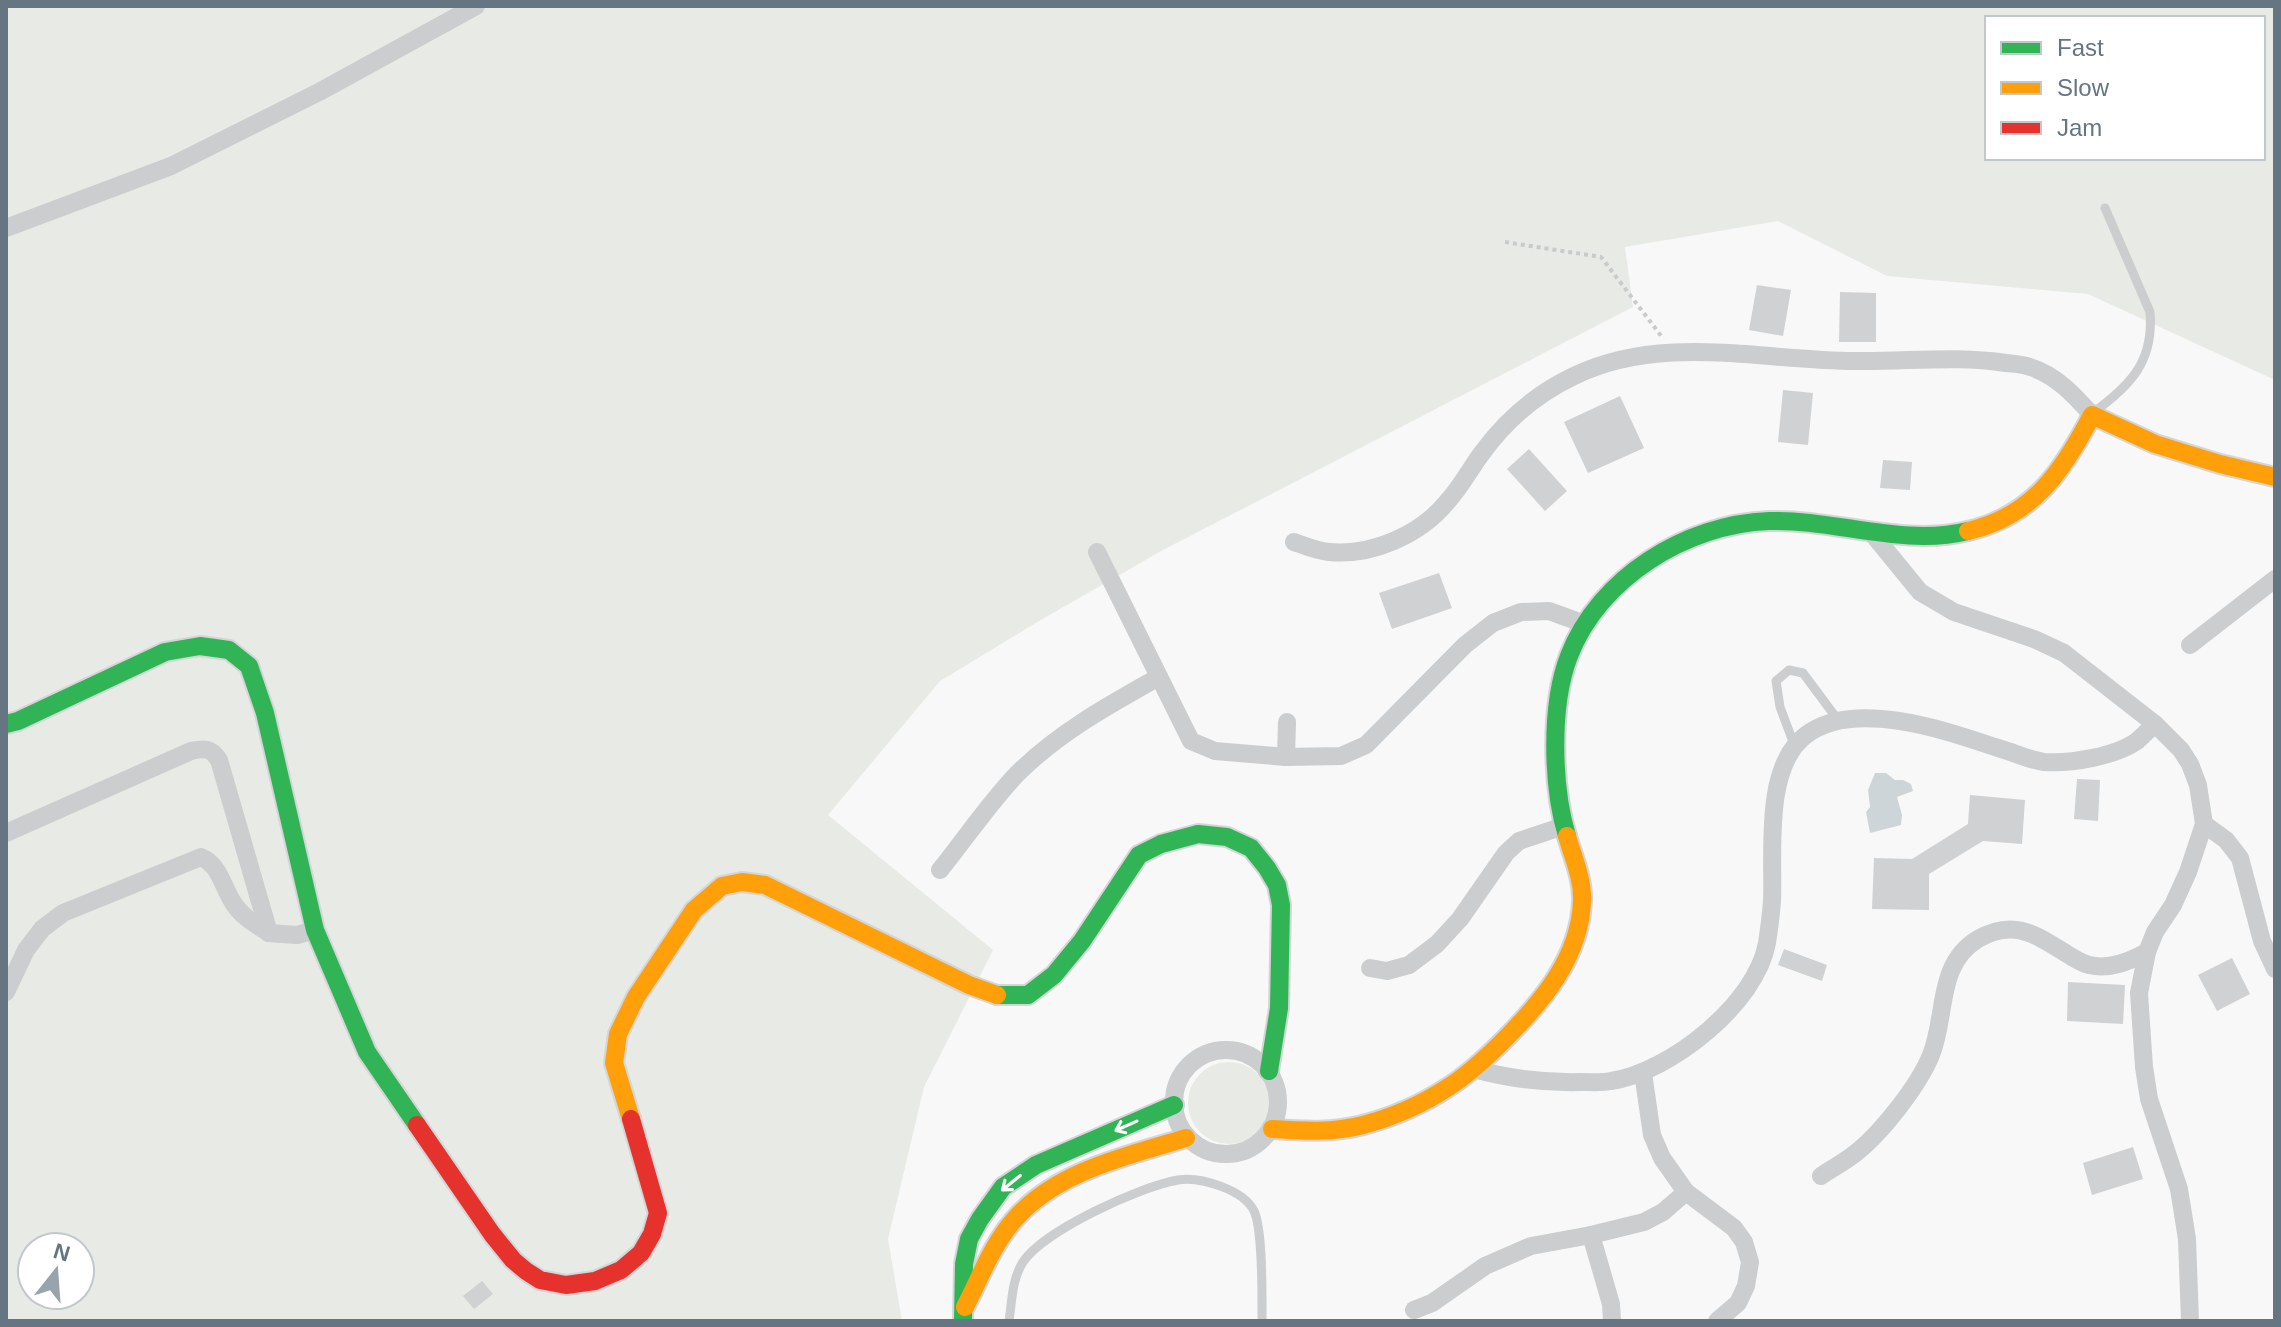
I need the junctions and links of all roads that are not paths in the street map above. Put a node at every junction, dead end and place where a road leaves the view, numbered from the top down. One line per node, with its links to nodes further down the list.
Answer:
1 (476, 6): 3 (street)
2 (2105, 208): 4 (lane)
3 (6, 228)
4 (2092, 415): 5 (street); 6 (street); 7 (street)
5 (2275, 477)
6 (1871, 532): 10 (street); 16 (street)
7 (1294, 542)
8 (1097, 552): 12 (street)
9 (2275, 579): 11 (street)
10 (1585, 624): 18 (street); 20 (street)
11 (2190, 645)
12 (1159, 677): 18 (street); 22 (street)
13 (1838, 720): 16 (street); 17 (street); 17 (lane)
14 (1287, 722): 18 (street)
15 (6, 724): 23 (street)
16 (2155, 724): 19 (street)
17 (1795, 747): 31 (street)
18 (1286, 757)
19 (2204, 824): 25 (street); 27 (street)
20 (1564, 826): 26 (street); 29 (street)
21 (6, 833): 24 (street)
22 (940, 870)
23 (315, 930): 24 (street); 30 (street)
24 (269, 933): 28 (street)
25 (2147, 952): 35 (street); 44 (street)
26 (1370, 968)
27 (2275, 969)
28 (6, 992)
29 (1474, 1069): 31 (street); 33 (street)
30 (1269, 1071): 32 (street); 33 (street)
31 (1643, 1073): 36 (street)
32 (1174, 1105): 34 (street); 39 (street, one-way to 39)
33 (1272, 1129): 34 (street)
34 (1186, 1138): 39 (street)
35 (1821, 1176)
36 (1686, 1192): 37 (street); 43 (street)
37 (1591, 1235): 38 (street); 42 (street)
38 (1414, 1310)
39 (963, 1316)
40 (1009, 1321): 41 (lane)
41 (1262, 1321)
42 (1612, 1321)
43 (1717, 1321)
44 (2190, 1321)

